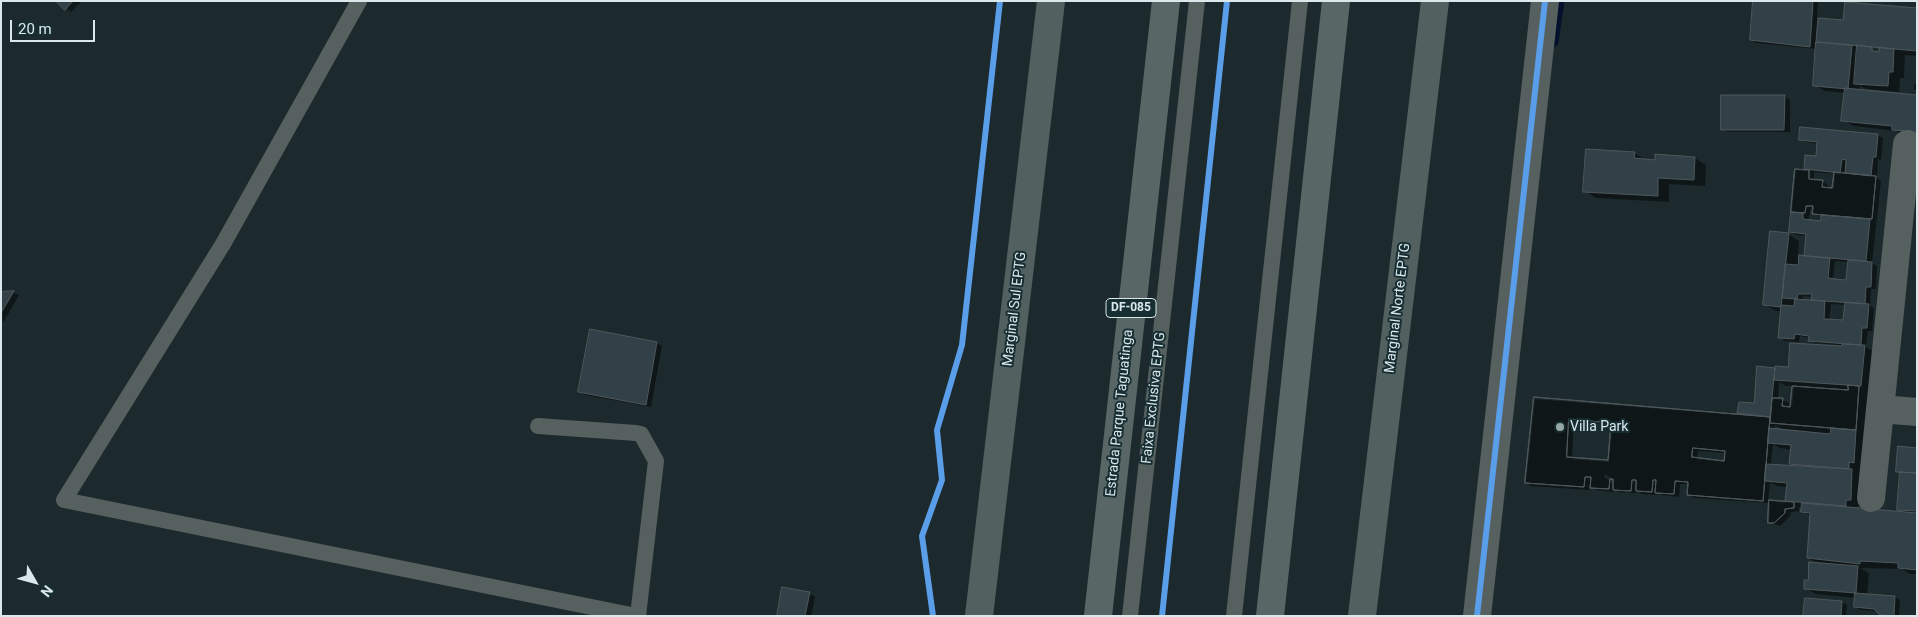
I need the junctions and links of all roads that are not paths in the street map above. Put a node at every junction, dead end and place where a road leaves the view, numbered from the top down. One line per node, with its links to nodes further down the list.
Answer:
1 (359, 1): 15 (lane)
2 (1051, 1): 16 (main road, Marginal Sul EPTG)
3 (1166, 1): 17 (highway, Estrada Parque Taguatinga / DF-085)
4 (1197, 1): 18 (lane, Faixa Exclusiva EPTG)
5 (1300, 1): 19 (lane)
6 (1336, 1): 14 (highway)
7 (1435, 1): 22 (main road, Marginal Norte EPTG)
8 (1545, 1): 23 (street)
9 (1907, 144): 10 (street)
10 (1880, 409): 11 (street); 13 (street)
11 (1917, 412)
12 (538, 426): 15 (lane)
13 (1871, 498)
14 (1275, 563): 20 (highway); 21 (highway)
15 (637, 616)
16 (979, 616)
17 (1098, 616)
18 (1130, 616)
19 (1234, 616)
20 (1270, 616)
21 (1275, 616)
22 (1362, 616)
23 (1477, 616)

